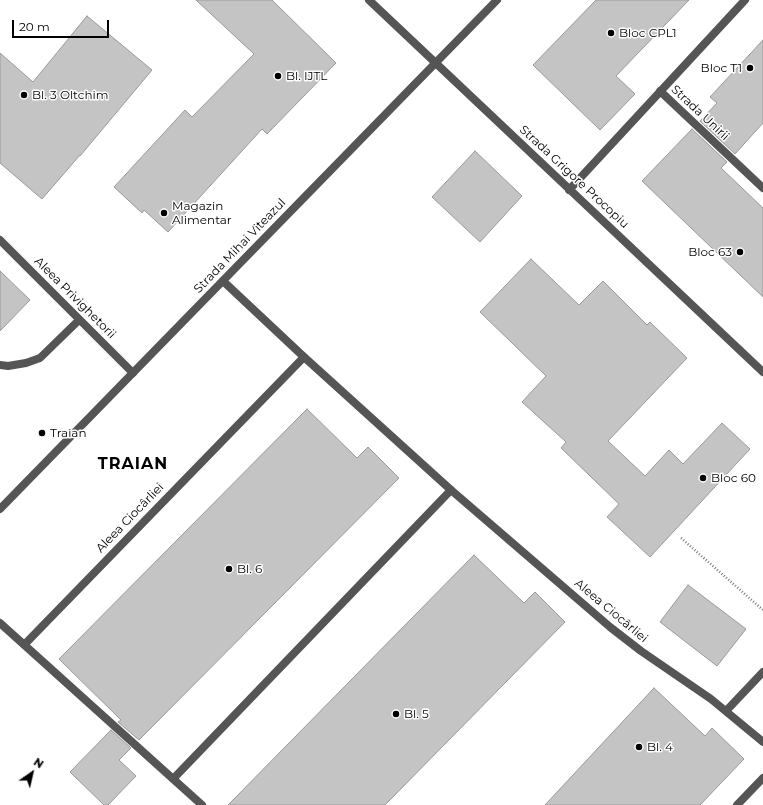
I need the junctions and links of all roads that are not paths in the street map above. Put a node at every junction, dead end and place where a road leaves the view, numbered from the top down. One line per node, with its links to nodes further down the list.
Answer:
1 (368, 0): 4 (street, Strada Grigore Procopiu)
2 (497, 0): 4 (street, Strada Mihai Viteazul)
3 (745, 0): 5 (street, Strada Unirii)
4 (436, 64): 7 (street, Strada Grigore Procopiu); 9 (street, Strada Mihai Viteazul)
5 (660, 91): 6 (street, Strada Unirii); 7 (street)
6 (763, 188)
7 (569, 190): 13 (street, Strada Grigore Procopiu)
8 (0, 240): 10 (street, Aleea Privighetorii)
9 (223, 281): 11 (street, Aleea Ciocârliei); 14 (street, Strada Mihai Viteazul)
10 (79, 320): 12 (street); 14 (street, Aleea Privighetorii)
11 (304, 356): 15 (street, Aleea Ciocârliei); 18 (street, Aleea Ciocârliei)
12 (0, 365)
13 (763, 372)
14 (132, 373): 16 (street, Strada Mihai Viteazul)
15 (451, 490): 20 (street, Aleea Ciocârliei); 23 (street)
16 (0, 509)
17 (0, 623): 18 (street)
18 (24, 645): 23 (street)
19 (763, 672): 20 (street)
20 (726, 711): 21 (street, Aleea Ciocârliei)
21 (763, 742)
22 (763, 778): 25 (street)
23 (173, 779): 24 (street)
24 (202, 805)
25 (737, 805)

